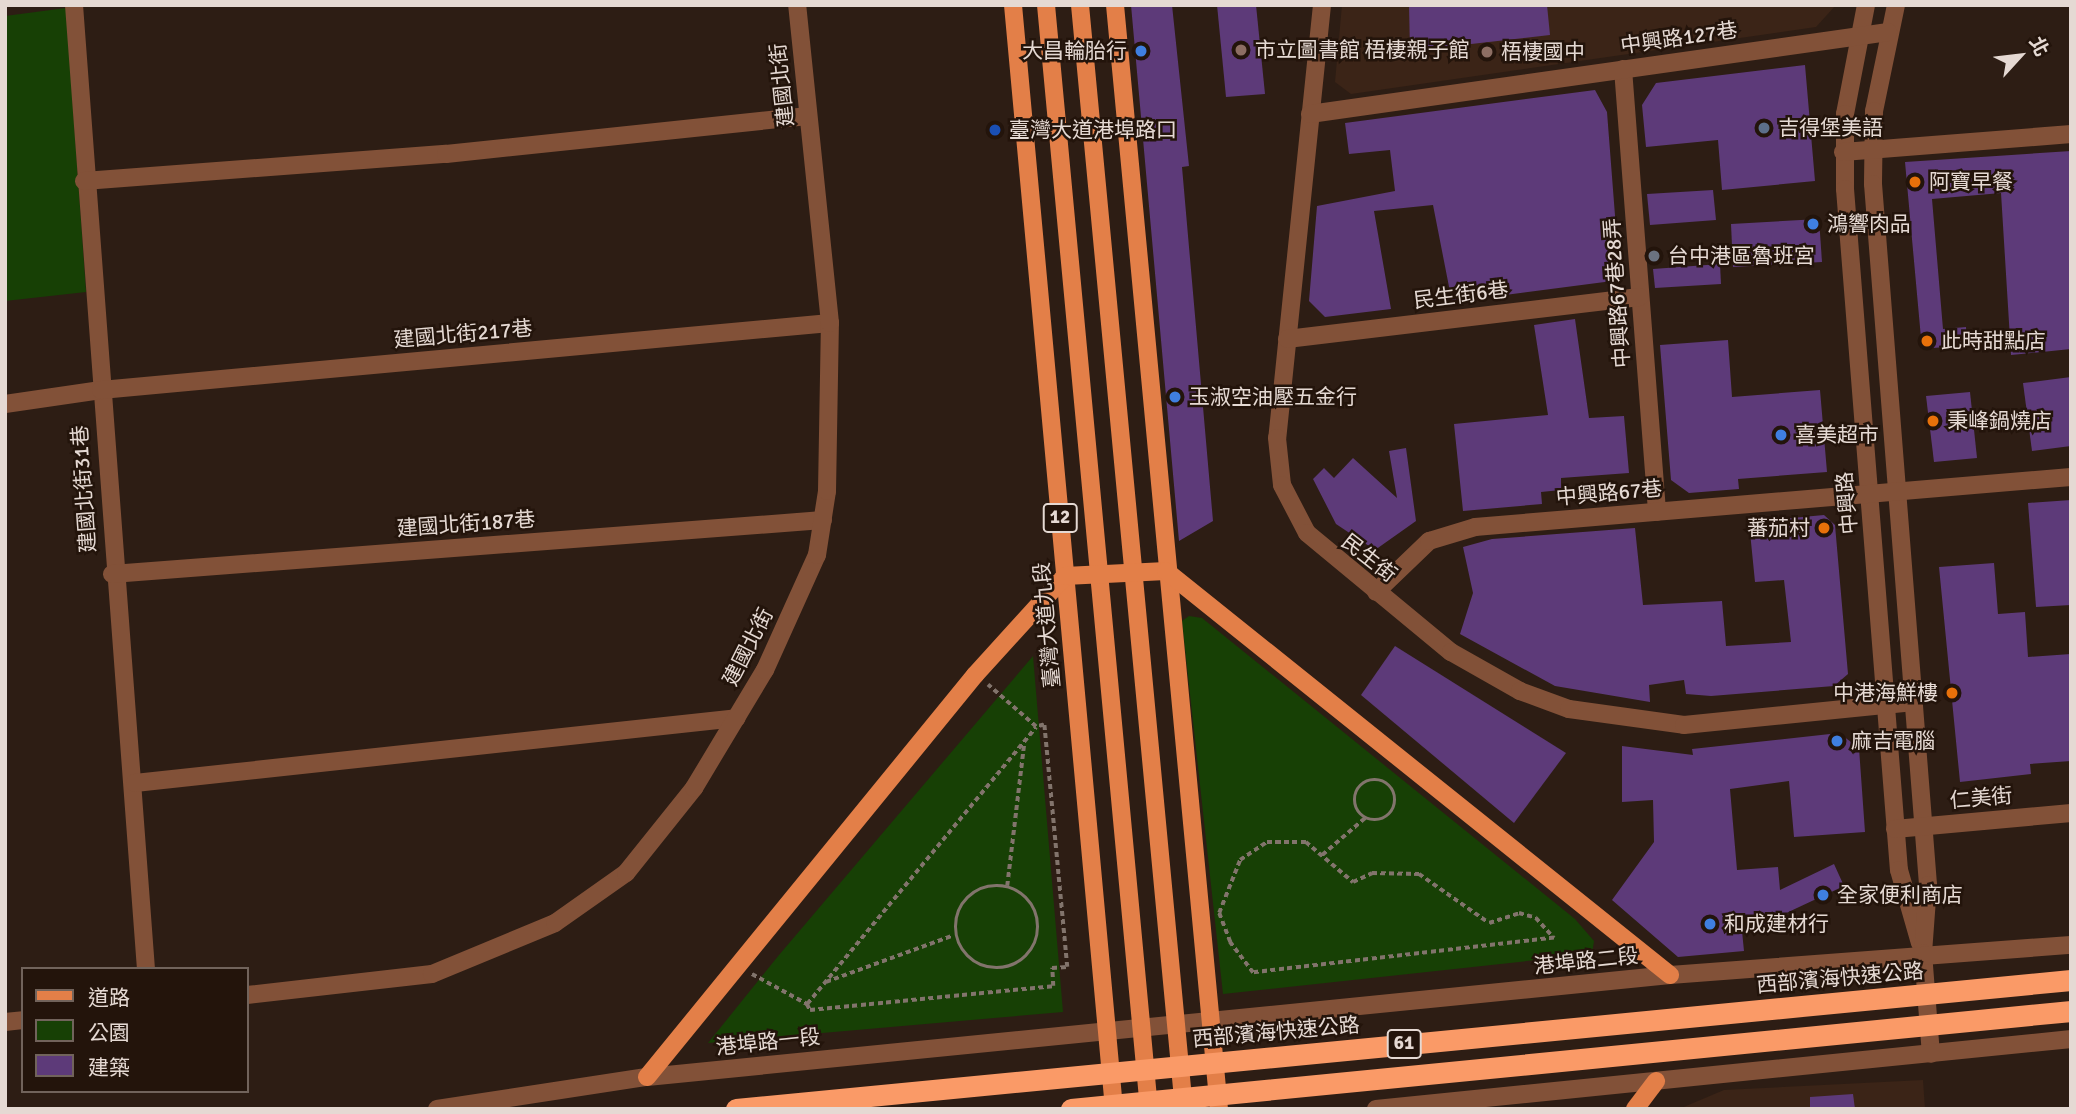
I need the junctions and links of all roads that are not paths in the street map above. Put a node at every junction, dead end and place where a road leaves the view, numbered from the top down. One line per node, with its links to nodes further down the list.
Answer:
1 (74, 5): 18 (street, 建國北街31巷)
2 (797, 5): 14 (street, 建國北街)
3 (1013, 5): 33 (main road, 臺灣大道九段 / 12)
4 (1046, 5): 32 (main road, 12)
5 (1080, 5): 30 (main road)
6 (1115, 5): 29 (main road)
7 (1322, 5): 13 (street, 民生街)
8 (1866, 5): 11 (street, 中興路)
9 (1896, 5): 10 (street, 中興路)
10 (1888, 32): 11 (street, 中興路127巷); 16 (street, 中興路)
11 (1858, 36): 12 (street, 中興路127巷); 17 (street, 中興路)
12 (1623, 69): 13 (street, 中興路127巷); 19 (street, 中興路67巷28弄)
13 (1310, 114): 21 (street, 民生街)
14 (808, 116): 18 (street); 20 (street, 建國北街)
15 (2071, 134): 16 (street)
16 (1872, 150): 17 (street); 25 (street, 中興路)
17 (1843, 152): 26 (street, 中興路)
18 (83, 181): 22 (street, 建國北街31巷)
19 (1640, 296): 21 (street, 民生街6巷); 27 (street, 中興路67巷28弄)
20 (830, 323): 22 (street, 建國北街217巷); 28 (street, 建國北街)
21 (1287, 339): 34 (street, 民生街)
22 (101, 390): 23 (street, 建國北街217巷); 31 (street, 建國北街31巷)
23 (5, 404)
24 (2071, 477): 25 (street, 中興路67巷)
25 (1897, 492): 26 (street, 中興路67巷); 35 (street, 中興路)
26 (1869, 495): 27 (street, 中興路67巷); 36 (street, 中興路)
27 (1657, 512): 34 (street, 中興路67巷)
28 (822, 520): 31 (street, 建國北街187巷); 37 (street, 建國北街)
29 (1166, 571): 30 (main road); 45 (main road); 49 (main road)
30 (1132, 572): 32 (main road); 50 (main road)
31 (112, 574): 38 (street, 建國北街31巷)
32 (1098, 574): 33 (main road); 51 (main road, 12)
33 (1065, 576): 52 (main road, 臺灣大道九段 / 12); 55 (main road)
34 (1376, 592): 36 (street, 民生街)
35 (1914, 702): 36 (street, 民生街); 40 (street, 中興路)
36 (1885, 705): 41 (street, 中興路)
37 (737, 718): 38 (street); 47 (street, 建國北街)
38 (135, 783): 44 (street, 建國北街31巷)
39 (2071, 813): 40 (street, 仁美街)
40 (1924, 827): 41 (street, 仁美街); 43 (street, 中興路)
41 (1895, 829): 43 (street, 中興路)
42 (2071, 945): 43 (street, 港埠路二段)
43 (1923, 953): 45 (street, 港埠路二段); 54 (street, 中興路)
44 (146, 967)
45 (1671, 975): 49 (street, 港埠路二段)
46 (2071, 980): 58 (highway, 西部濱海快速公路 / 61, bridge)
47 (248, 995)
48 (2071, 1011): 59 (highway, 61, bridge)
49 (1210, 1021): 50 (street, 港埠路二段); 63 (main road)
50 (1176, 1024): 51 (street, 港埠路二段); 62 (main road)
51 (1141, 1028): 52 (street, 港埠路二段); 61 (main road, 12)
52 (1106, 1031): 55 (street, 港埠路一段); 60 (main road, 12)
53 (2071, 1040): 54 (street)
54 (1931, 1054): 56 (street)
55 (646, 1077): 57 (street, 港埠路一段)
56 (1656, 1081): 64 (street); 65 (main road)
57 (437, 1109)
58 (736, 1109)
59 (1070, 1109)
60 (1114, 1109)
61 (1149, 1109)
62 (1184, 1109)
63 (1219, 1109)
64 (1376, 1109)
65 (1635, 1109)

